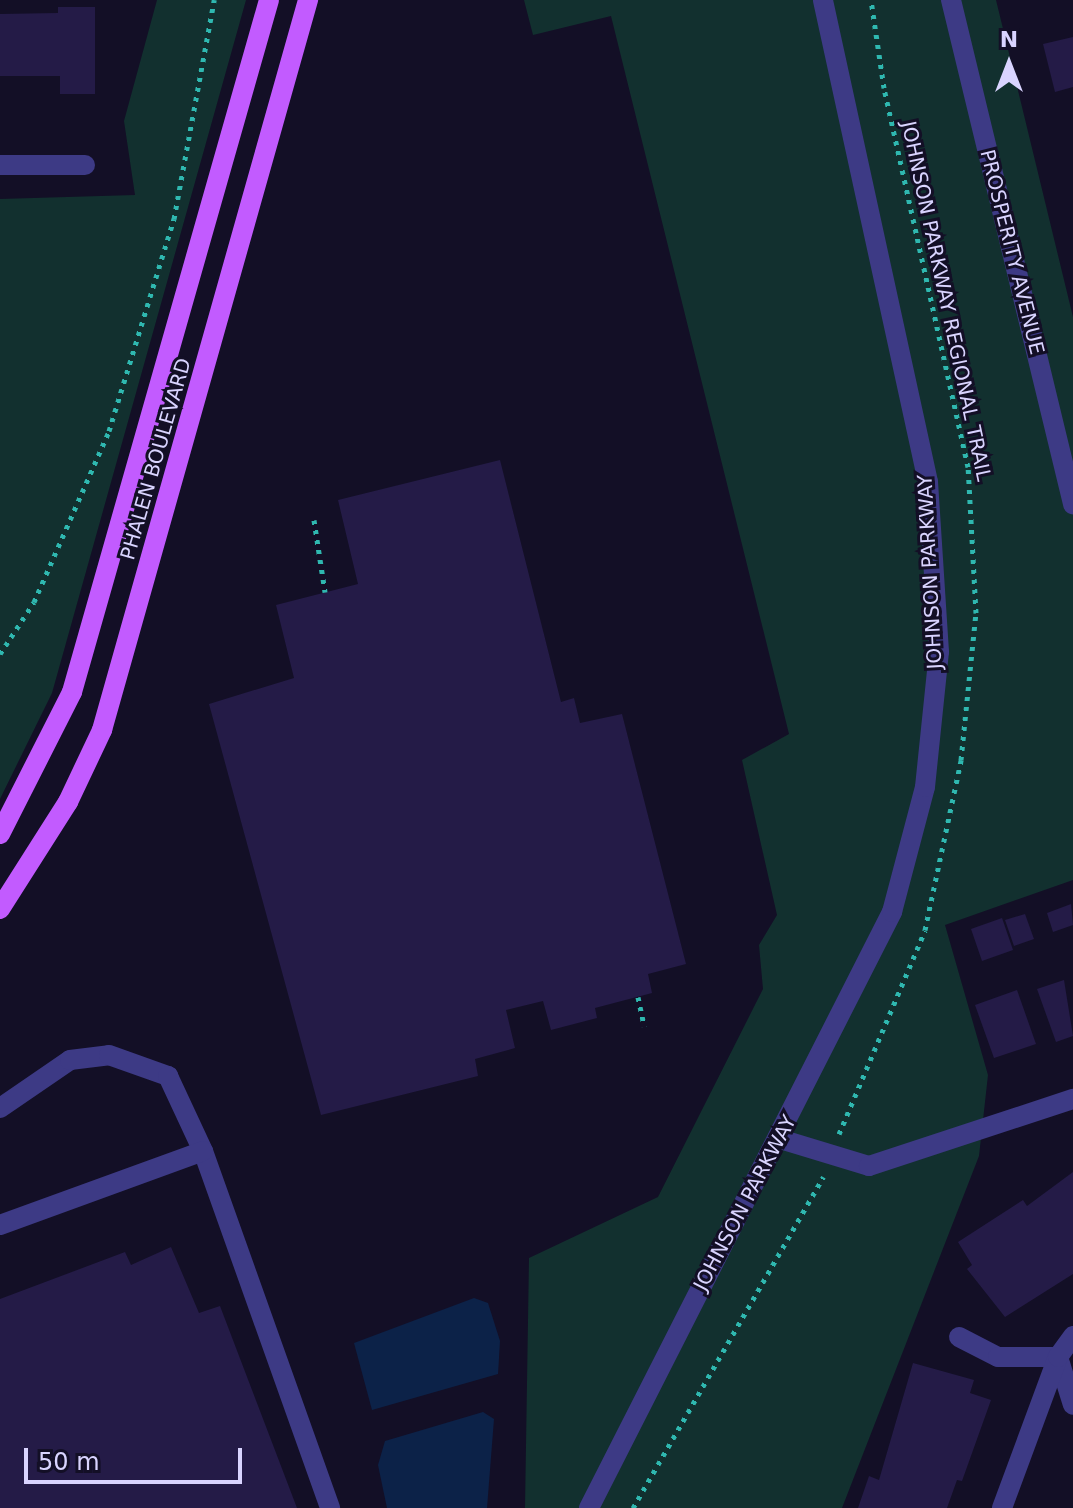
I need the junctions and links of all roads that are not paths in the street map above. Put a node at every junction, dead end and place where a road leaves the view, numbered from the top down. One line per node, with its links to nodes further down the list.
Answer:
1 (269, 0): 8 (main road, PHALEN BOULEVARD)
2 (308, 0): 9 (main road, PHALEN BOULEVARD)
3 (823, 0): 12 (street, JOHNSON PARKWAY)
4 (951, 0): 7 (street, PROSPERITY AVENUE)
5 (0, 165): 6 (street)
6 (85, 165)
7 (1073, 504)
8 (0, 834)
9 (0, 909)
10 (1073, 1099): 12 (street)
11 (0, 1108): 13 (street)
12 (780, 1139): 20 (street, JOHNSON PARKWAY)
13 (203, 1151): 14 (street); 19 (street)
14 (0, 1225)
15 (1073, 1336): 17 (street)
16 (959, 1337): 17 (street)
17 (1058, 1357): 18 (street); 21 (street)
18 (1073, 1405)
19 (330, 1508)
20 (589, 1508)
21 (1002, 1508)

